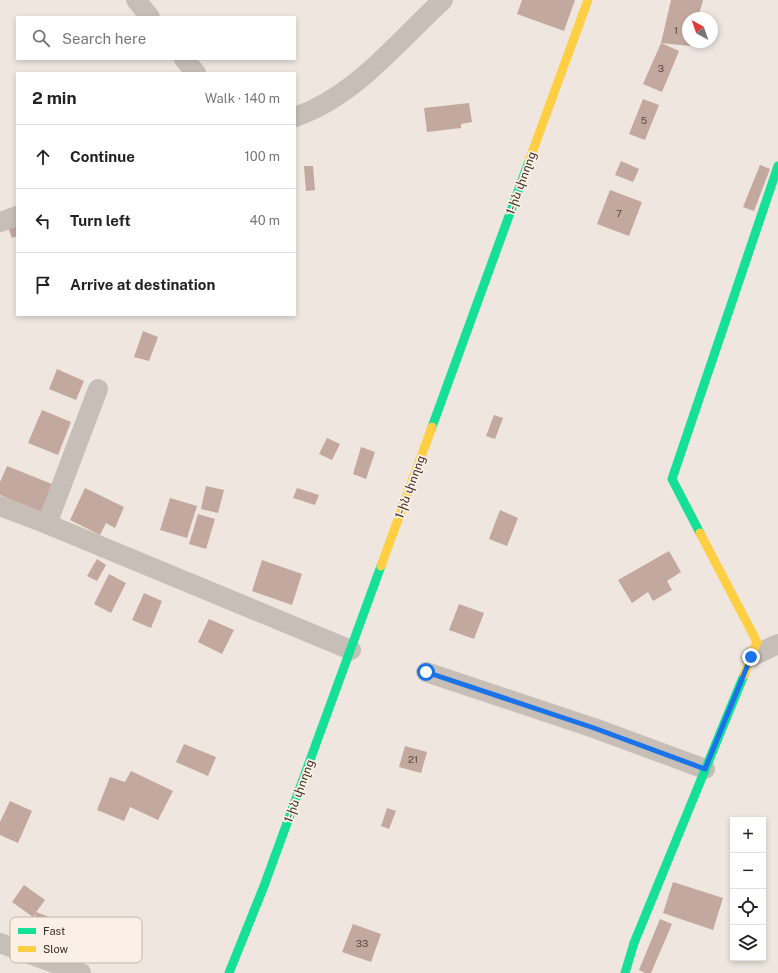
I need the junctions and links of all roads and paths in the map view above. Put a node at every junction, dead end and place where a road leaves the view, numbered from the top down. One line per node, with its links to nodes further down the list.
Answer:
1 (136, 0): 4 (street)
2 (443, 0): 7 (street)
3 (588, 0): 15 (main road, 1-ին փողոց)
4 (149, 16)
5 (185, 60): 6 (street)
6 (195, 72)
7 (296, 116)
8 (778, 166): 16 (main road)
9 (16, 216): 10 (street)
10 (0, 222)
11 (98, 390): 13 (street)
12 (0, 506): 13 (street)
13 (47, 524): 15 (street)
14 (778, 644): 16 (street)
15 (351, 650): 24 (main road, 1-ին փողոց)
16 (751, 657): 18 (main road)
17 (426, 672): 18 (street)
18 (705, 769): 25 (main road)
19 (0, 943): 20 (street)
20 (10, 948)
21 (42, 963): 22 (street)
22 (52, 968): 23 (street)
23 (81, 973)
24 (229, 973)
25 (624, 973)

